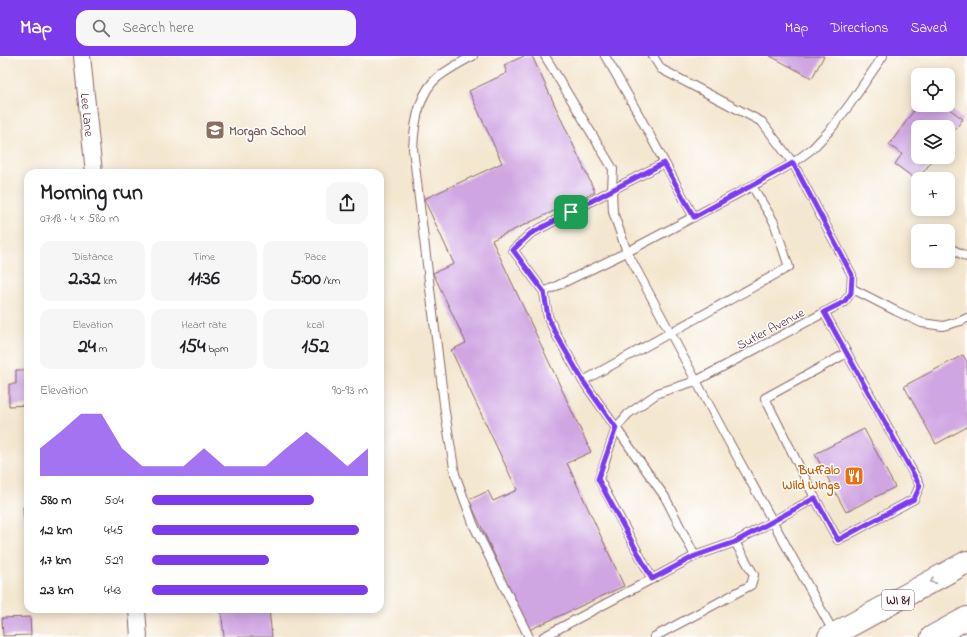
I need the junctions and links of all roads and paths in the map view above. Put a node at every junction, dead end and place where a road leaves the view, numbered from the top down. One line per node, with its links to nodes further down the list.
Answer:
1 (82, 56): 9 (street, Lee Lane)
2 (473, 56): 36 (lane)
3 (545, 56): 11 (lane)
4 (605, 56): 7 (lane)
5 (653, 56): 8 (lane)
6 (883, 56): 8 (lane)
7 (664, 163): 11 (lane); 12 (lane)
8 (793, 163): 10 (lane); 16 (lane)
9 (94, 169)
10 (752, 186): 12 (lane); 20 (lane)
11 (612, 190): 14 (lane); 17 (lane)
12 (694, 217): 14 (lane)
13 (955, 251): 15 (lane)
14 (628, 252): 17 (lane); 20 (lane)
15 (967, 257)
16 (851, 288): 18 (lane, Sutler Avenue); 19 (lane)
17 (544, 292): 22 (lane)
18 (824, 312): 21 (lane); 23 (lane, Sutler Avenue)
19 (967, 318)
20 (670, 332): 22 (lane); 23 (lane)
21 (846, 353): 25 (lane); 25 (lane)
22 (583, 381): 24 (lane)
23 (696, 381): 24 (lane, Sutler Avenue); 26 (lane)
24 (616, 428): 28 (lane); 30 (lane)
25 (815, 498): 26 (lane)
26 (773, 522): 27 (lane); 33 (lane)
27 (735, 542): 28 (lane); 38 (lane)
28 (695, 556): 30 (lane)
29 (967, 562): 33 (main road, WI 81, one-way to 33)
30 (652, 579): 37 (lane)
31 (137, 613): 35 (street)
32 (967, 618): 34 (main road)
33 (834, 636)
34 (932, 636)
35 (139, 637)
36 (529, 637)
37 (543, 637)
38 (654, 637)

